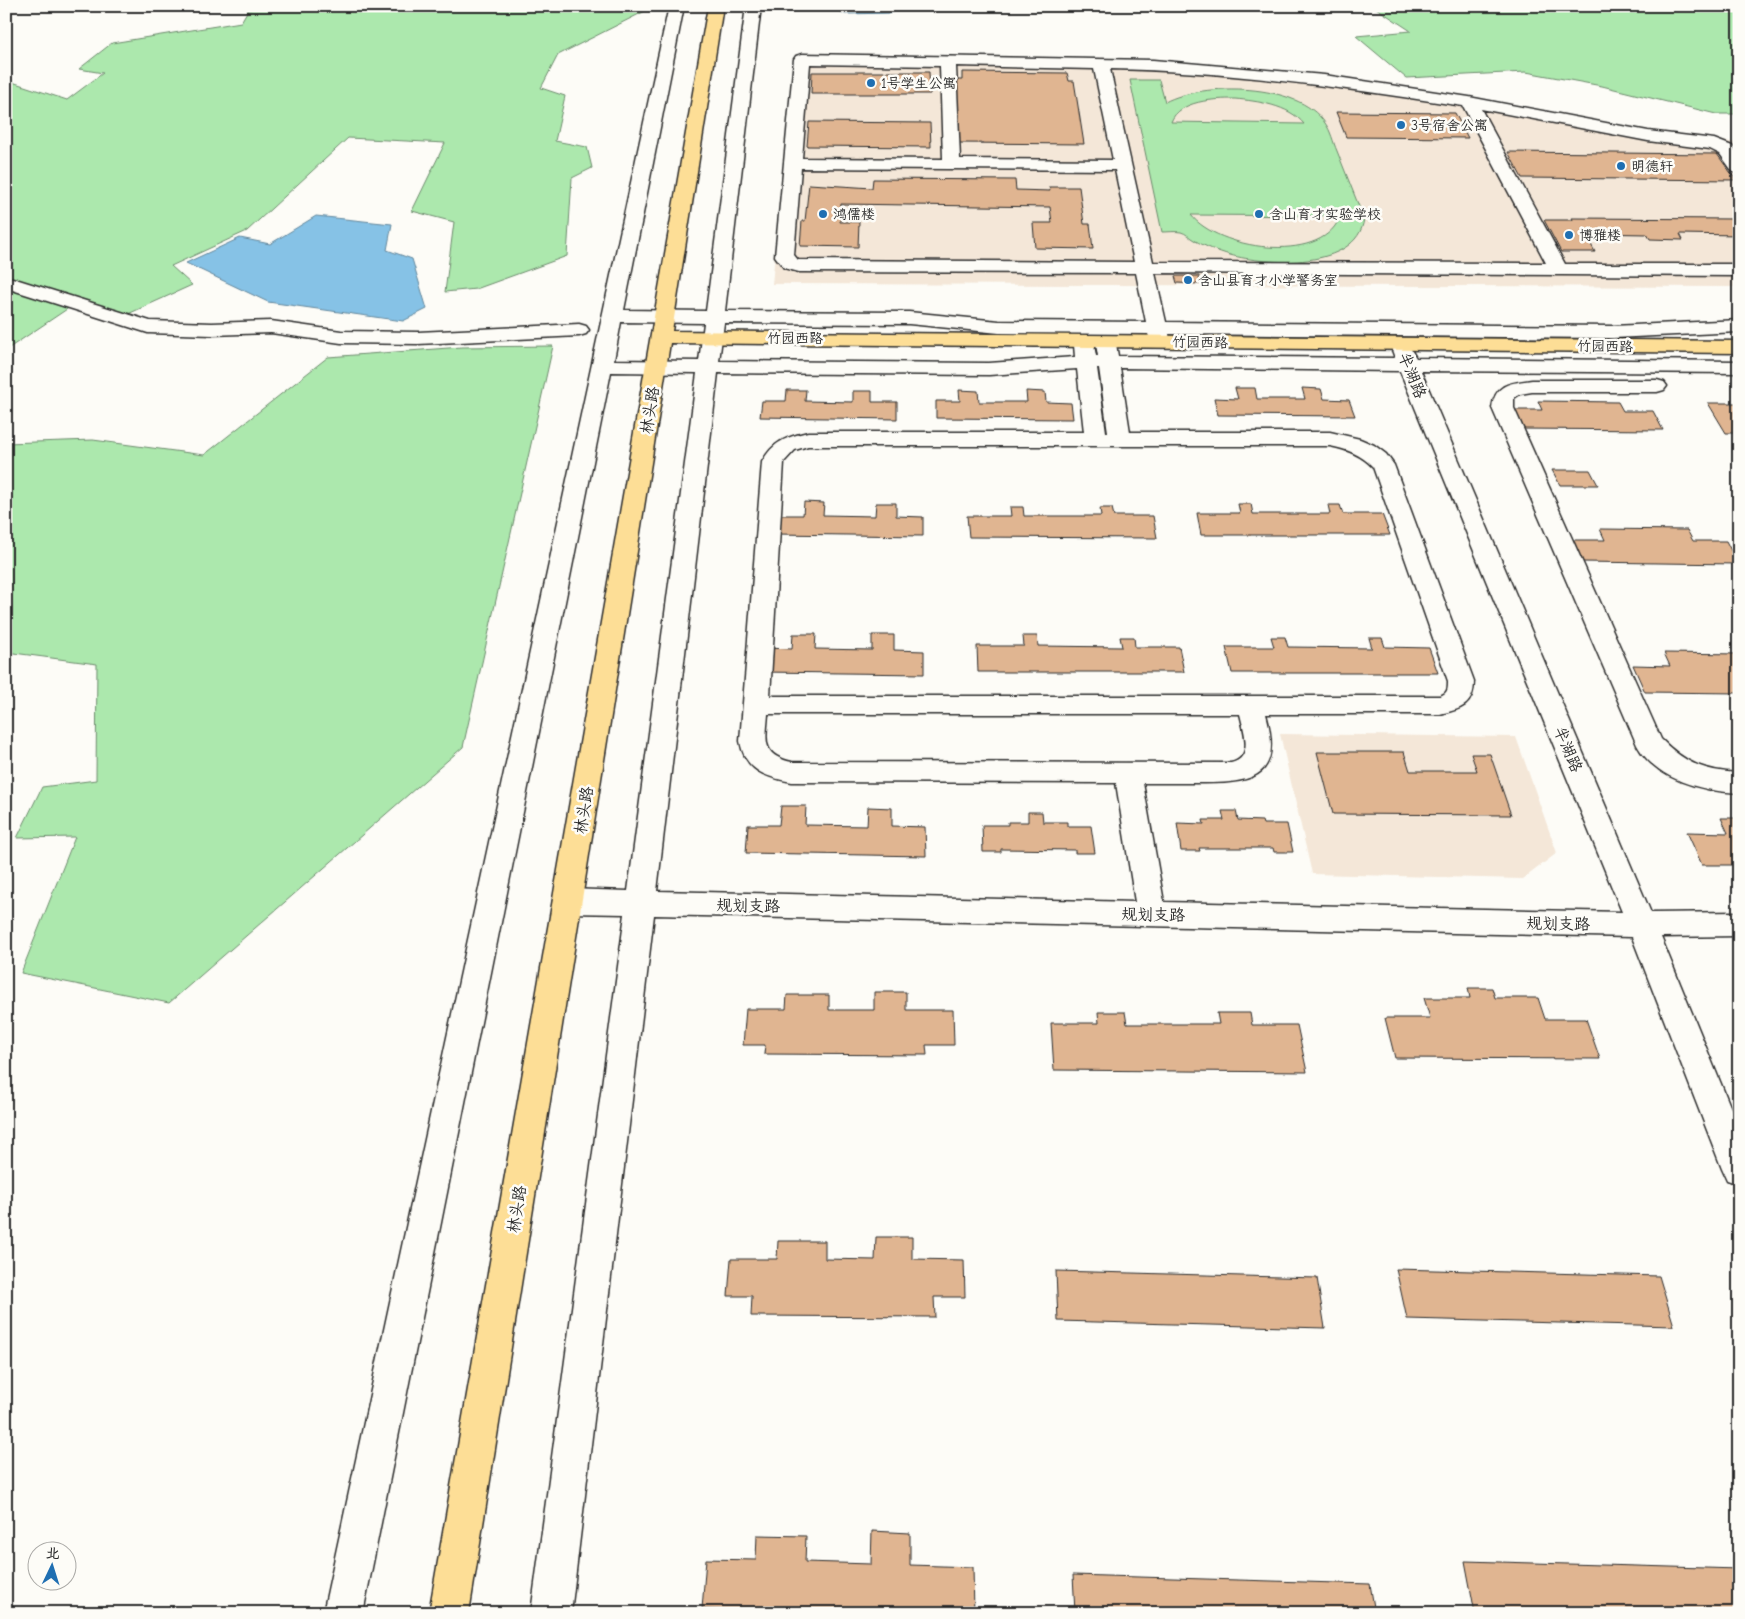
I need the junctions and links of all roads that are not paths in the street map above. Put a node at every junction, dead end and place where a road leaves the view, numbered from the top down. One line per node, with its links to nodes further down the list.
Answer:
1 (677, 6): 15 (street)
2 (716, 6): 17 (main road, 林头路)
3 (754, 6): 18 (street)
4 (948, 62): 5 (street); 7 (street); 8 (street)
5 (1101, 64): 6 (street); 9 (street)
6 (1470, 102): 10 (street); 12 (street)
7 (792, 163): 8 (street); 11 (street)
8 (952, 164): 9 (street)
9 (1122, 165): 11 (street)
10 (1739, 168)
11 (1144, 268): 12 (street); 22 (street)
12 (1559, 270): 13 (street)
13 (1739, 270)
14 (6, 282): 19 (street)
15 (612, 316): 17 (street); 27 (street)
16 (1739, 326): 23 (street)
17 (663, 327): 18 (main road, 竹园西路); 28 (main road, 林头路)
18 (714, 327): 20 (main road, 竹园西路); 23 (street); 29 (street)
19 (579, 330)
20 (1084, 341): 21 (main road, 竹园西路); 25 (street)
21 (1106, 341): 22 (main road, 竹园西路); 26 (street)
22 (1160, 342): 23 (main road, 竹园西路)
23 (1401, 346): 24 (main road, 竹园西路); 26 (street); 30 (street); 42 (street, 半湖路)
24 (1739, 347)
25 (1086, 362): 26 (street); 29 (street); 32 (street)
26 (1109, 362): 33 (street)
27 (602, 366): 28 (street); 44 (street)
28 (657, 366): 29 (street); 38 (main road, 林头路)
29 (709, 367): 39 (street)
30 (1739, 367)
31 (1739, 386): 37 (street)
32 (1096, 439): 33 (street); 34 (street)
33 (1120, 439): 35 (street)
34 (756, 705): 35 (street); 36 (street)
35 (1251, 705): 36 (street)
36 (1128, 773): 40 (street)
37 (1739, 782)
38 (568, 901): 39 (street, 规划支路); 45 (main road, 林头路)
39 (641, 903): 40 (street, 规划支路); 46 (street)
40 (1151, 914): 42 (street, 规划支路)
41 (1739, 924): 42 (street, 规划支路)
42 (1642, 925): 43 (street, 半湖路)
43 (1739, 1169)
44 (343, 1613)
45 (449, 1613)
46 (551, 1613)

